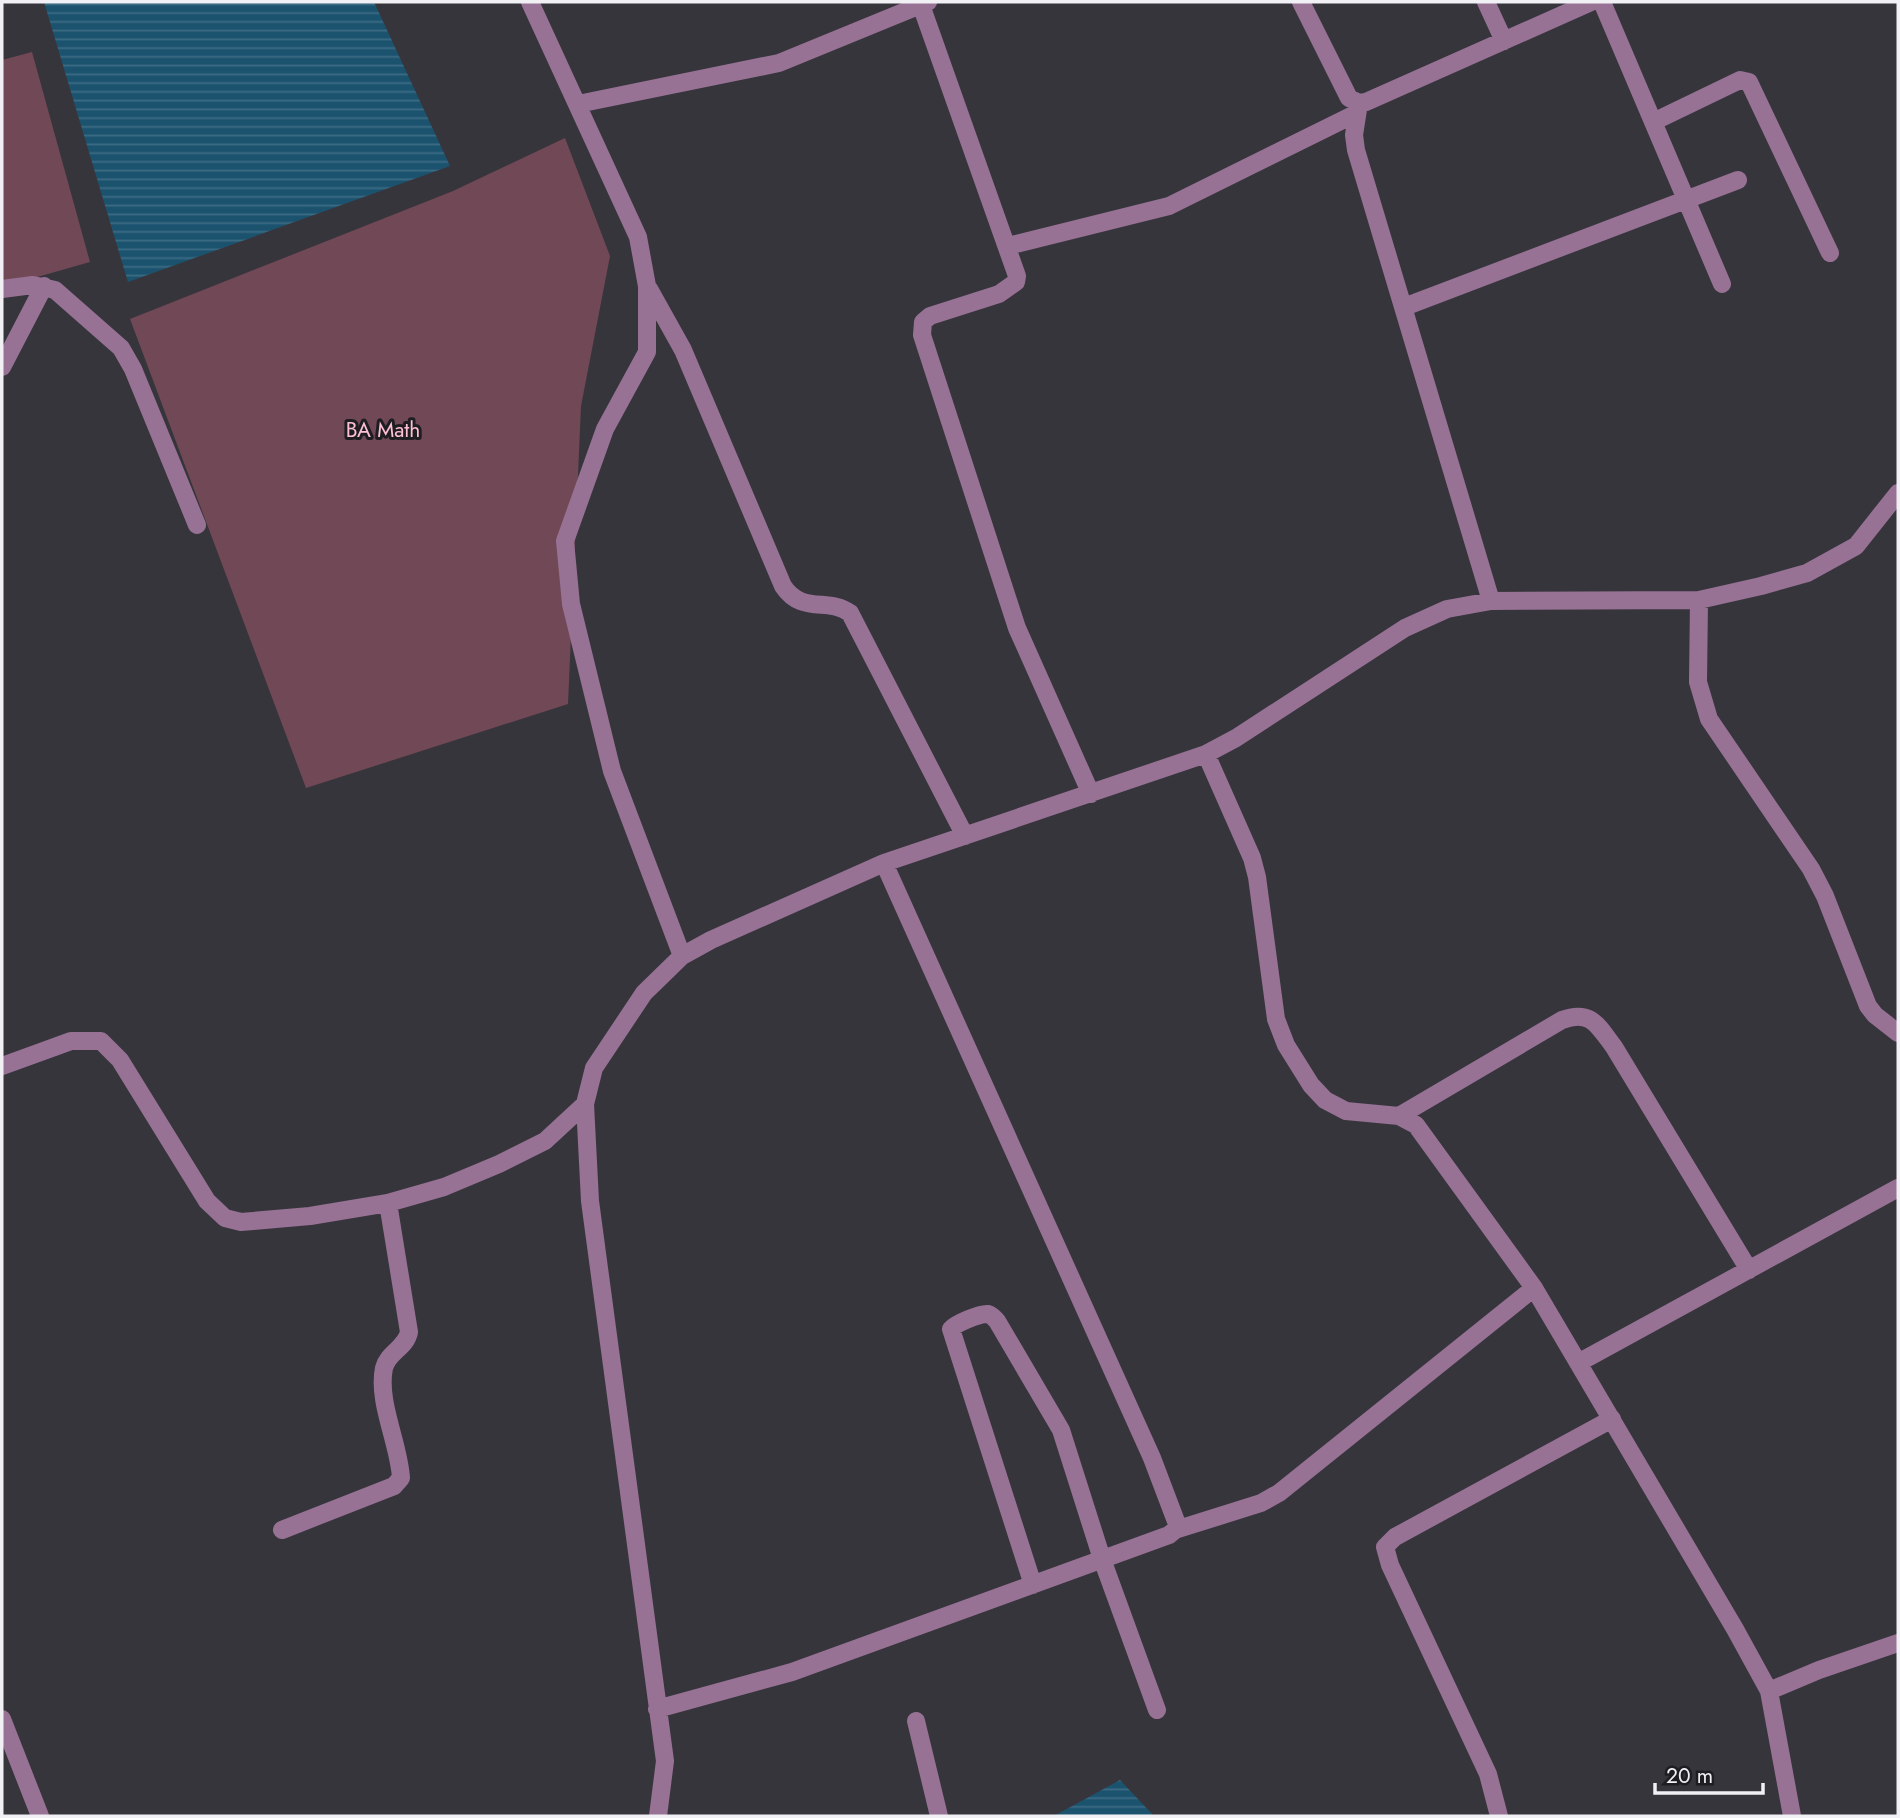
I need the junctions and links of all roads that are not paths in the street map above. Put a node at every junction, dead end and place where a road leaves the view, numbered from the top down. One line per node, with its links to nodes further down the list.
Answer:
1 (530, 2): 8 (street)
2 (1301, 2): 9 (street)
3 (1486, 2): 7 (street)
4 (1591, 2): 7 (street)
5 (1602, 2): 10 (street)
6 (924, 3): 8 (street); 13 (street)
7 (1504, 41): 9 (street)
8 (578, 104): 17 (street)
9 (1358, 108): 13 (street); 19 (street)
10 (1653, 122): 12 (street); 14 (street)
11 (1738, 180): 12 (street)
12 (1686, 201): 15 (street); 19 (street)
13 (1008, 246): 26 (street)
14 (1830, 253)
15 (1722, 284)
16 (44, 286): 18 (street); 20 (street); 22 (street)
17 (648, 286): 27 (street); 29 (street)
18 (2, 289)
19 (1405, 307): 24 (street)
20 (2, 367)
21 (1898, 493): 23 (street)
22 (197, 525)
23 (1699, 600): 24 (street); 30 (street)
24 (1491, 601): 25 (street)
25 (1206, 754): 26 (street); 33 (street)
26 (1091, 794): 27 (street)
27 (965, 836): 28 (street)
28 (884, 863): 29 (street); 41 (street)
29 (682, 956): 32 (street)
30 (1898, 1033)
31 (2, 1066): 35 (street)
32 (585, 1104): 35 (street); 46 (street)
33 (1399, 1116): 36 (street); 37 (street)
34 (1898, 1188): 36 (street)
35 (388, 1203): 40 (street)
36 (1749, 1270): 38 (street)
37 (1534, 1288): 38 (street); 41 (street)
38 (1578, 1363): 39 (street)
39 (1612, 1419): 45 (street); 53 (street)
40 (282, 1530)
41 (1175, 1530): 42 (street)
42 (1102, 1559): 43 (street); 43 (street); 47 (street)
43 (1033, 1585): 46 (street)
44 (1898, 1643): 45 (street)
45 (1769, 1691): 54 (street)
46 (657, 1709): 51 (street)
47 (1157, 1710)
48 (2, 1719): 50 (street)
49 (916, 1721): 52 (street)
50 (40, 1816)
51 (658, 1816)
52 (939, 1816)
53 (1499, 1816)
54 (1792, 1816)

